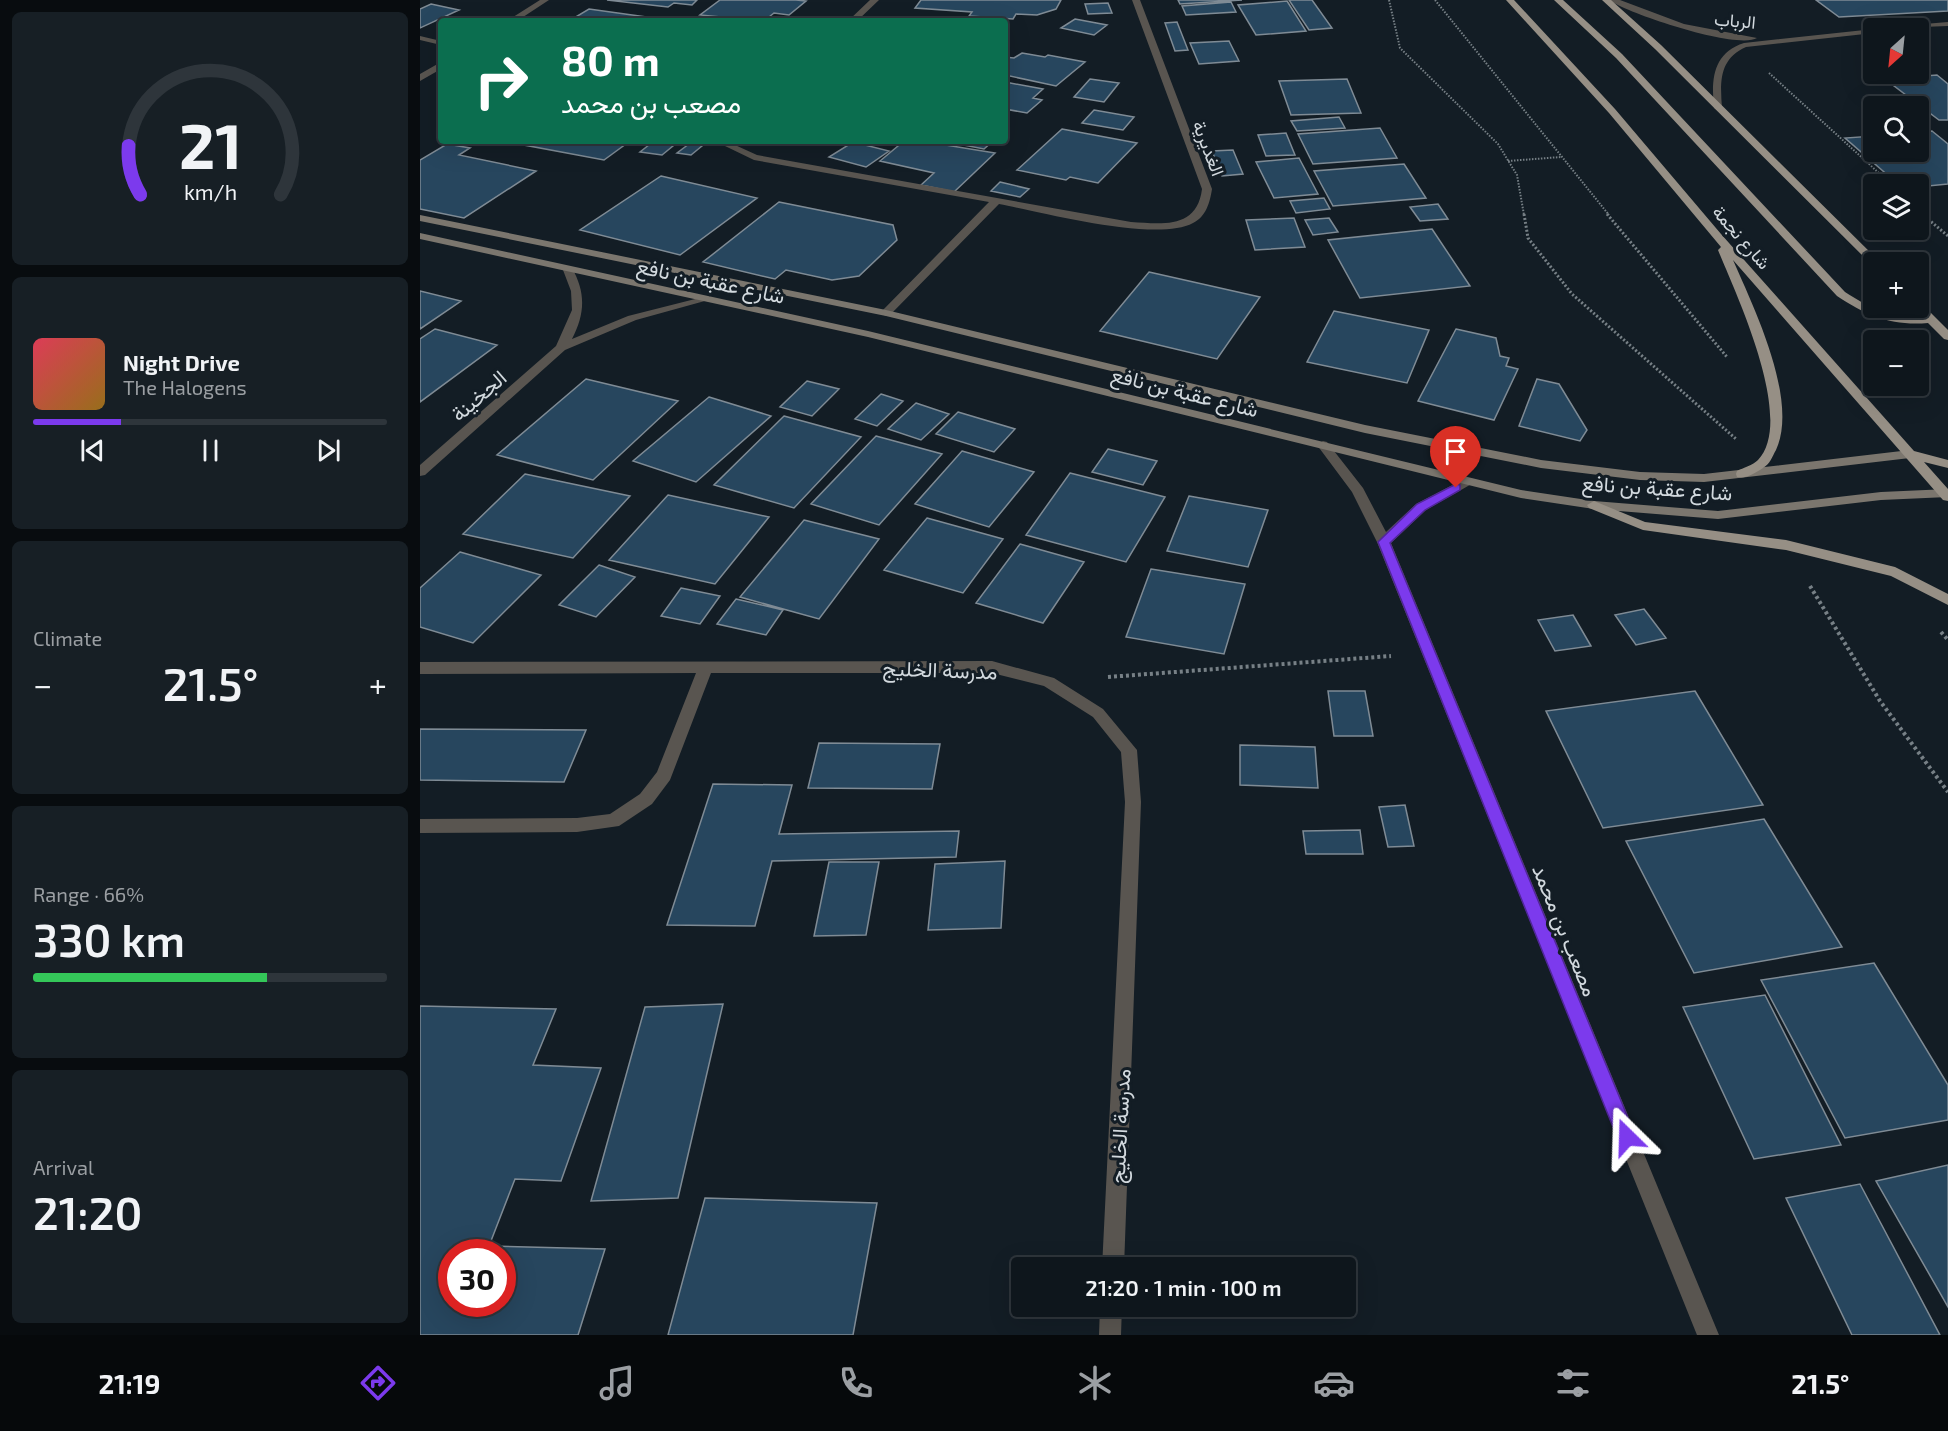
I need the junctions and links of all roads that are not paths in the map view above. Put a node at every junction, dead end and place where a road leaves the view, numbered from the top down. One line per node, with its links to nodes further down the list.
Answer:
1 (545, 0): 8 (street)
2 (875, 0): 9 (street)
3 (1136, 0): 20 (street, الغديرية)
4 (1510, 0): 23 (main road, شارع نجمة)
5 (1558, 0): 29 (main road)
6 (1606, 0): 18 (main road)
7 (1613, 0): 14 (street, الرباب)
8 (516, 18)
9 (855, 18)
10 (1946, 25): 11 (street)
11 (1929, 26)
12 (1863, 32): 14 (street, الرباب)
13 (420, 38): 15 (street)
14 (1789, 39): 18 (street, الرباب)
15 (438, 42)
16 (438, 67): 17 (street)
17 (420, 78)
18 (1718, 108): 24 (main road)
19 (731, 144): 20 (street, الغديرية)
20 (995, 202): 27 (street)
21 (420, 218): 27 (street, شارع عقبة بن نافع)
22 (420, 236): 25 (street, شارع عقبة بن نافع)
23 (1717, 236): 33 (main road, شارع نجمة); 36 (main road)
24 (1865, 252)
25 (568, 270): 26 (street, شارع عقبة بن نافع); 31 (street, الجخينة)
26 (707, 299): 31 (street, الجخينة); 32 (street, شارع عقبة بن نافع)
27 (886, 313): 36 (street, شارع عقبة بن نافع)
28 (1929, 315): 29 (main road)
29 (1932, 318): 30 (main road)
30 (1948, 337)
31 (561, 348): 35 (street, الجخينة)
32 (1323, 445): 37 (street, شارع عقبة بن نافع); 40 (street, مصعب بن محمد)
33 (1910, 454): 34 (main road); 36 (street, شارع عقبة بن نافع); 38 (main road, شارع نجمة)
34 (1948, 464)
35 (420, 472)
36 (1742, 474)
37 (1468, 482): 39 (street, شارع عقبة بن نافع); 40 (street)
38 (1947, 494): 39 (street, شارع عقبة بن نافع)
39 (1594, 505): 41 (main road)
40 (1384, 542): 48 (street, مصعب بن محمد)
41 (1948, 600)
42 (706, 667): 43 (street, مدرسة الخليج); 44 (street); 45 (street, مدرسة الخليج)
43 (420, 668)
44 (420, 826)
45 (1113, 1257)
46 (1111, 1317): 47 (street)
47 (1110, 1335)
48 (1708, 1335)

